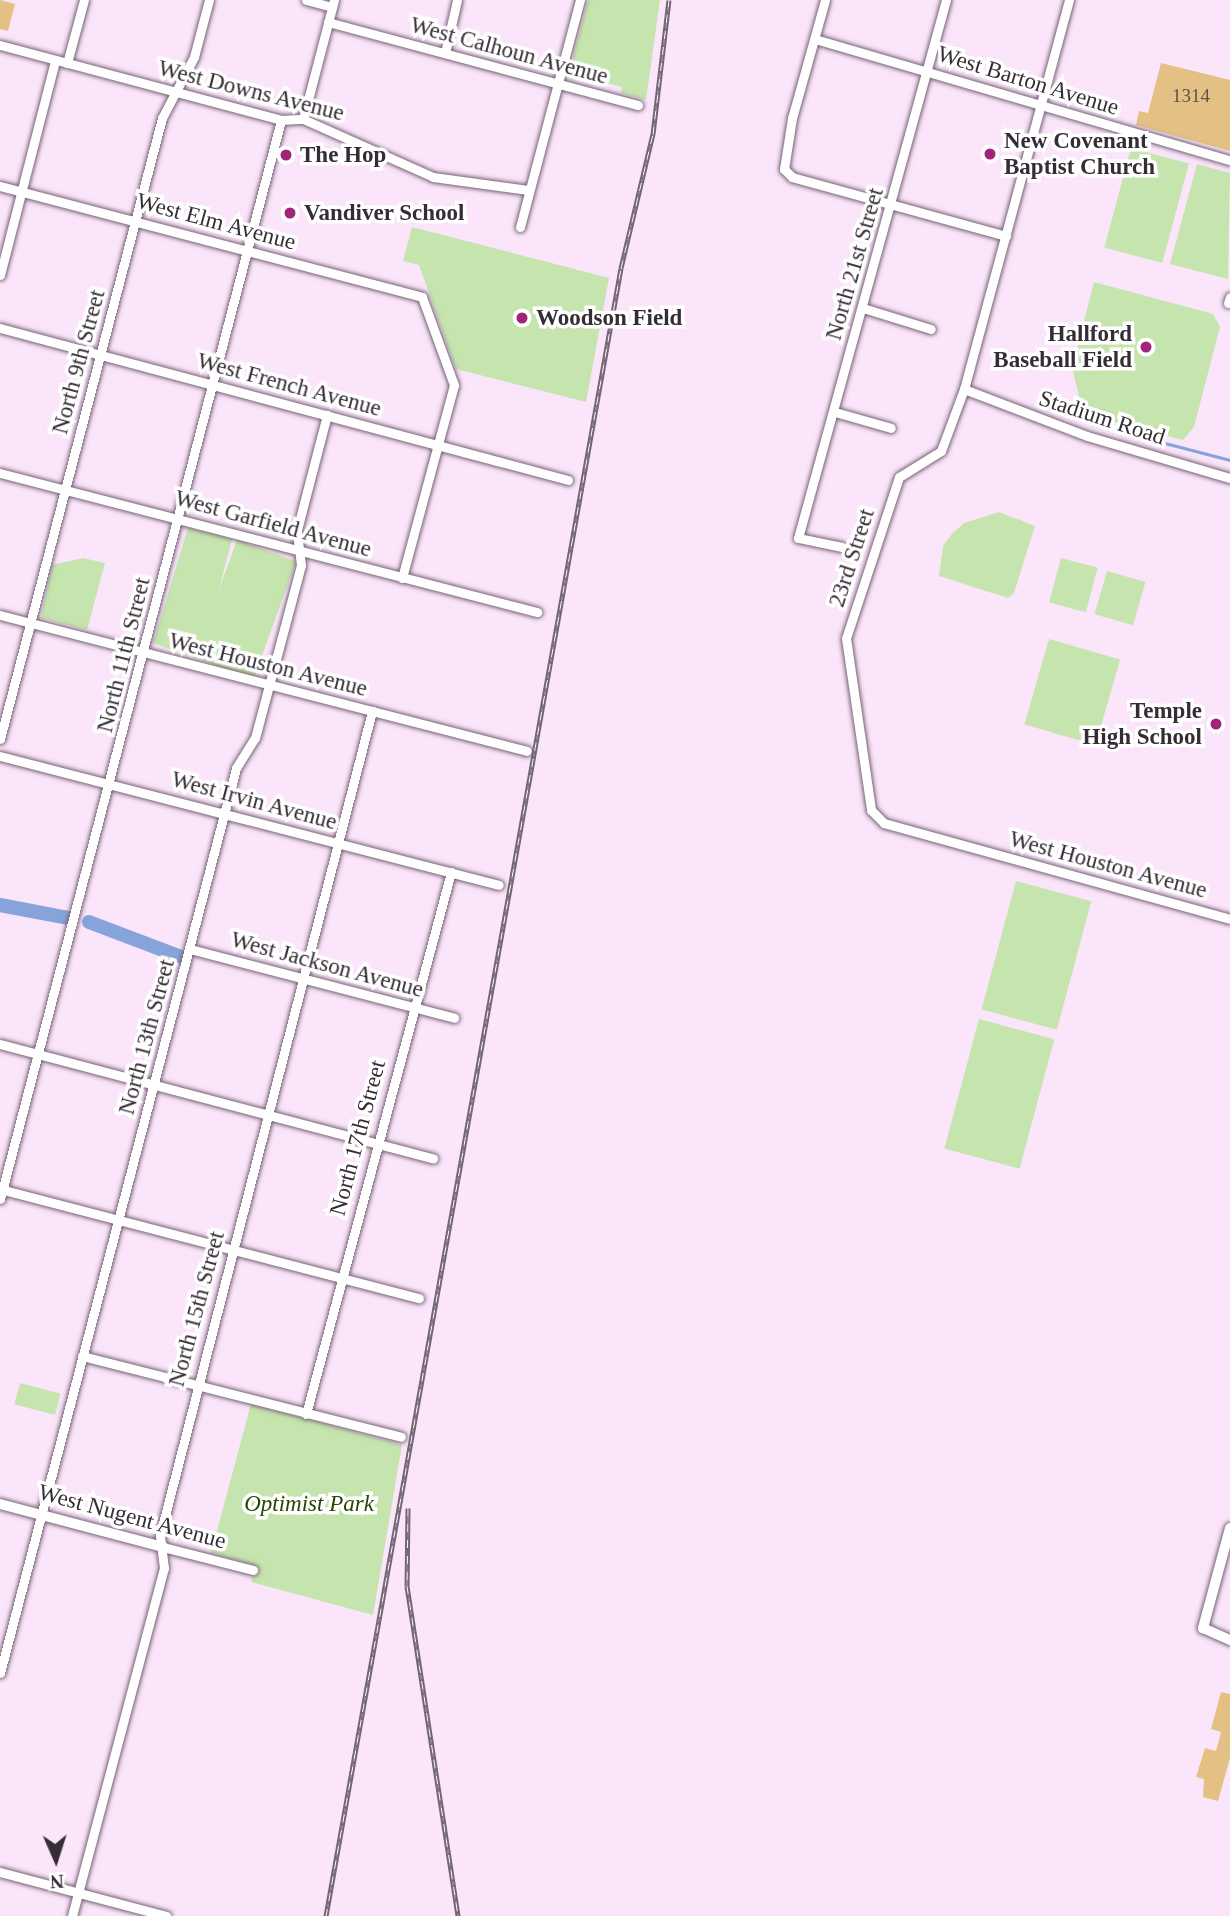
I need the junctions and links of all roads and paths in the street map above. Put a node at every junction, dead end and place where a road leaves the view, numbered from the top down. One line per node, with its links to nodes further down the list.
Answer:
1 (83, 0): 15 (street)
2 (209, 0): 18 (street, North 9th Street)
3 (306, 0): 9 (street)
4 (457, 0): 13 (street)
5 (580, 0): 17 (street)
6 (825, 0): 11 (street)
7 (946, 0): 16 (street, North 21st Street)
8 (1069, 0): 20 (street, 23rd Street)
9 (333, 4): 10 (street)
10 (328, 22): 13 (street, West Calhoun Avenue); 21 (street)
11 (815, 39): 16 (street, West Barton Avenue); 27 (street)
12 (0, 46): 14 (street, West Downs Avenue)
13 (445, 53): 17 (street, West Calhoun Avenue)
14 (55, 61): 15 (street, West Downs Avenue); 26 (street)
15 (67, 63): 18 (street, West Downs Avenue)
16 (928, 70): 20 (street, West Barton Avenue); 27 (street, North 21st Street)
17 (558, 84): 19 (street, West Calhoun Avenue); 25 (street)
18 (176, 93): 22 (street, West Downs Avenue); 28 (street, North 9th Street)
19 (638, 105)
20 (1041, 105): 23 (street, West Barton Avenue); 30 (street, 23rd Street)
21 (303, 119): 22 (street, West Downs Avenue); 25 (street, West Downs Avenue)
22 (281, 120): 31 (street, North 11th Street)
23 (1230, 160)
24 (0, 186): 26 (street, West Elm Avenue)
25 (528, 190): 29 (street)
26 (21, 191): 28 (street, West Elm Avenue); 32 (street)
27 (892, 203): 30 (street); 33 (street, North 21st Street)
28 (136, 220): 31 (street, West Elm Avenue); 36 (street, North 9th Street)
29 (520, 227)
30 (1006, 236): 38 (street, 23rd Street)
31 (249, 251): 37 (street, North 11th Street); 42 (street, West Elm Avenue)
32 (0, 275)
33 (863, 308): 35 (street); 39 (street, North 21st Street)
34 (0, 328): 36 (street, West French Avenue)
35 (931, 329)
36 (101, 354): 37 (street, West French Avenue); 46 (street, North 9th Street)
37 (214, 385): 40 (street, West French Avenue); 47 (street, North 11th Street)
38 (964, 389): 44 (street, Stadium Road); 63 (street, 23rd Street)
39 (835, 412): 41 (street); 48 (street, North 21st Street)
40 (327, 415): 42 (street, West French Avenue); 49 (street, North 13th Street)
41 (891, 428)
42 (438, 444): 45 (street, West French Avenue); 50 (street)
43 (0, 473): 46 (street, West Garfield Avenue)
44 (1230, 478)
45 (568, 480)
46 (64, 489): 47 (street, West Garfield Avenue); 53 (street, North 9th Street)
47 (178, 519): 49 (street, West Garfield Avenue); 54 (street, North 11th Street)
48 (842, 547)
49 (299, 551): 50 (street, West Garfield Avenue); 55 (street, North 13th Street)
50 (402, 578): 51 (street, West Garfield Avenue)
51 (537, 612)
52 (0, 615): 53 (street, West Houston Avenue)
53 (31, 623): 54 (street, West Houston Avenue); 57 (street, North 9th Street)
54 (144, 654): 55 (street, West Houston Avenue); 60 (street, North 11th Street)
55 (270, 684): 56 (street, West Houston Avenue); 61 (street, North 13th Street)
56 (372, 711): 58 (street, West Houston Avenue); 62 (street, North 15th Street)
57 (0, 739)
58 (527, 751)
59 (0, 756): 60 (street, West Irvin Avenue)
60 (111, 783): 61 (street, West Irvin Avenue); 72 (street, North 11th Street)
61 (224, 813): 62 (street, West Irvin Avenue); 67 (street, North 13th Street)
62 (337, 843): 64 (street, West Irvin Avenue); 68 (street, North 15th Street)
63 (976, 849): 66 (street, West Houston Avenue)
64 (451, 872): 65 (street, West Irvin Avenue); 69 (street, North 17th Street)
65 (499, 885)
66 (1230, 919)
67 (190, 950): 68 (street, West Jackson Avenue); 73 (street, North 13th Street)
68 (302, 979): 69 (street, West Jackson Avenue); 74 (street, North 15th Street)
69 (412, 1007): 70 (street, West Jackson Avenue); 75 (street, North 17th Street)
70 (454, 1018)
71 (0, 1044): 72 (street)
72 (38, 1054): 73 (street); 77 (street, North 11th Street)
73 (153, 1084): 74 (street); 78 (street, North 13th Street)
74 (267, 1113): 75 (street); 79 (street, North 15th Street)
75 (377, 1142): 76 (street); 80 (street, North 17th Street)
76 (433, 1158)
77 (1, 1192): 78 (street)
78 (119, 1220): 79 (street); 82 (street, North 13th Street)
79 (233, 1250): 80 (street); 83 (street, North 15th Street)
80 (341, 1277): 81 (street); 84 (street, North 17th Street)
81 (419, 1298)
82 (82, 1356): 83 (street); 87 (street, North 13th Street)
83 (197, 1386): 84 (street); 89 (street, North 15th Street)
84 (306, 1414): 85 (street)
85 (401, 1437)
86 (0, 1504): 87 (street, West Nugent Avenue)
87 (41, 1515): 89 (street, West Nugent Avenue); 92 (street, North 13th Street)
88 (1230, 1528): 91 (street)
89 (163, 1547): 90 (street, West Nugent Avenue); 94 (street, North 15th Street)
90 (253, 1570)
91 (1230, 1640)
92 (0, 1673)
93 (0, 1872): 94 (street)
94 (80, 1892): 95 (street, North 15th Street); 96 (street)
95 (72, 1916)
96 (166, 1916)

